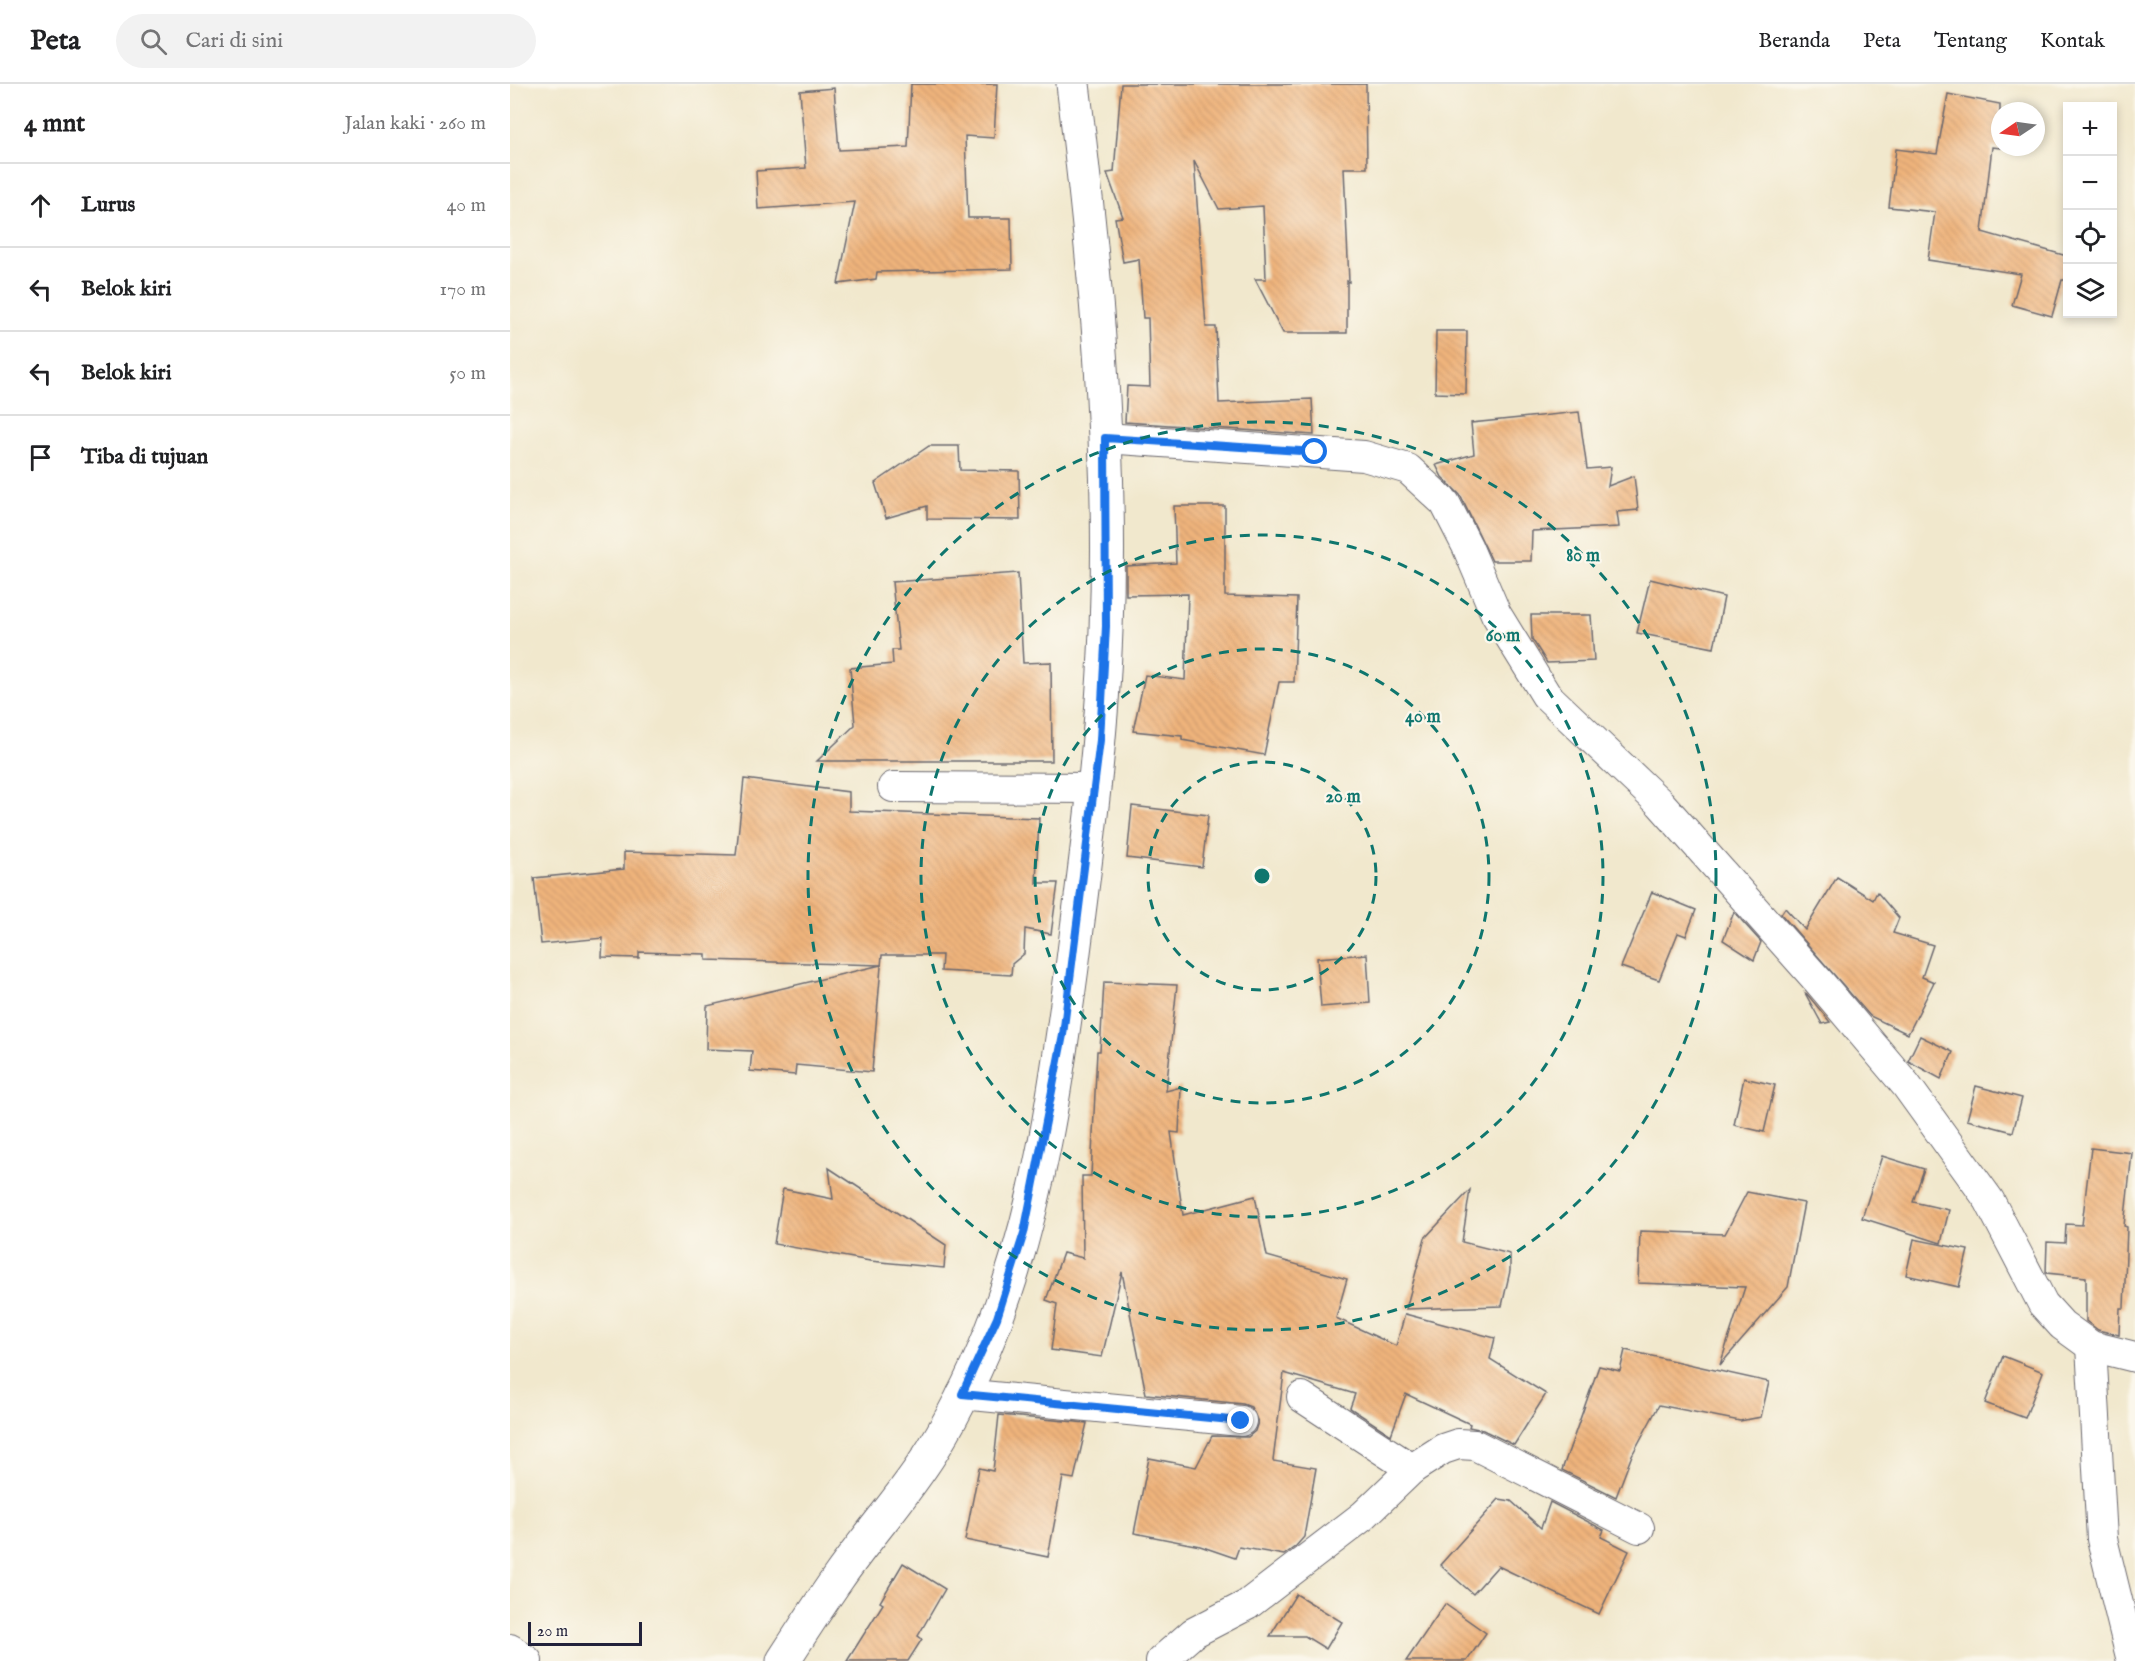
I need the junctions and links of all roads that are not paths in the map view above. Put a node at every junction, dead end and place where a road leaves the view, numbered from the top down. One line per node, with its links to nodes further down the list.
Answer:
1 (1073, 84): 2 (street)
2 (1105, 438): 4 (street); 5 (street)
3 (892, 787): 4 (street)
4 (1095, 789): 7 (street)
5 (2091, 1346): 6 (street); 16 (street)
6 (2135, 1357)
7 (962, 1394): 9 (street); 14 (street)
8 (1302, 1397): 10 (street)
9 (1241, 1421)
10 (1412, 1469): 11 (street); 15 (street)
11 (1639, 1528)
12 (510, 1649): 13 (street)
13 (527, 1661)
14 (783, 1661)
15 (1161, 1661)
16 (2132, 1661)

